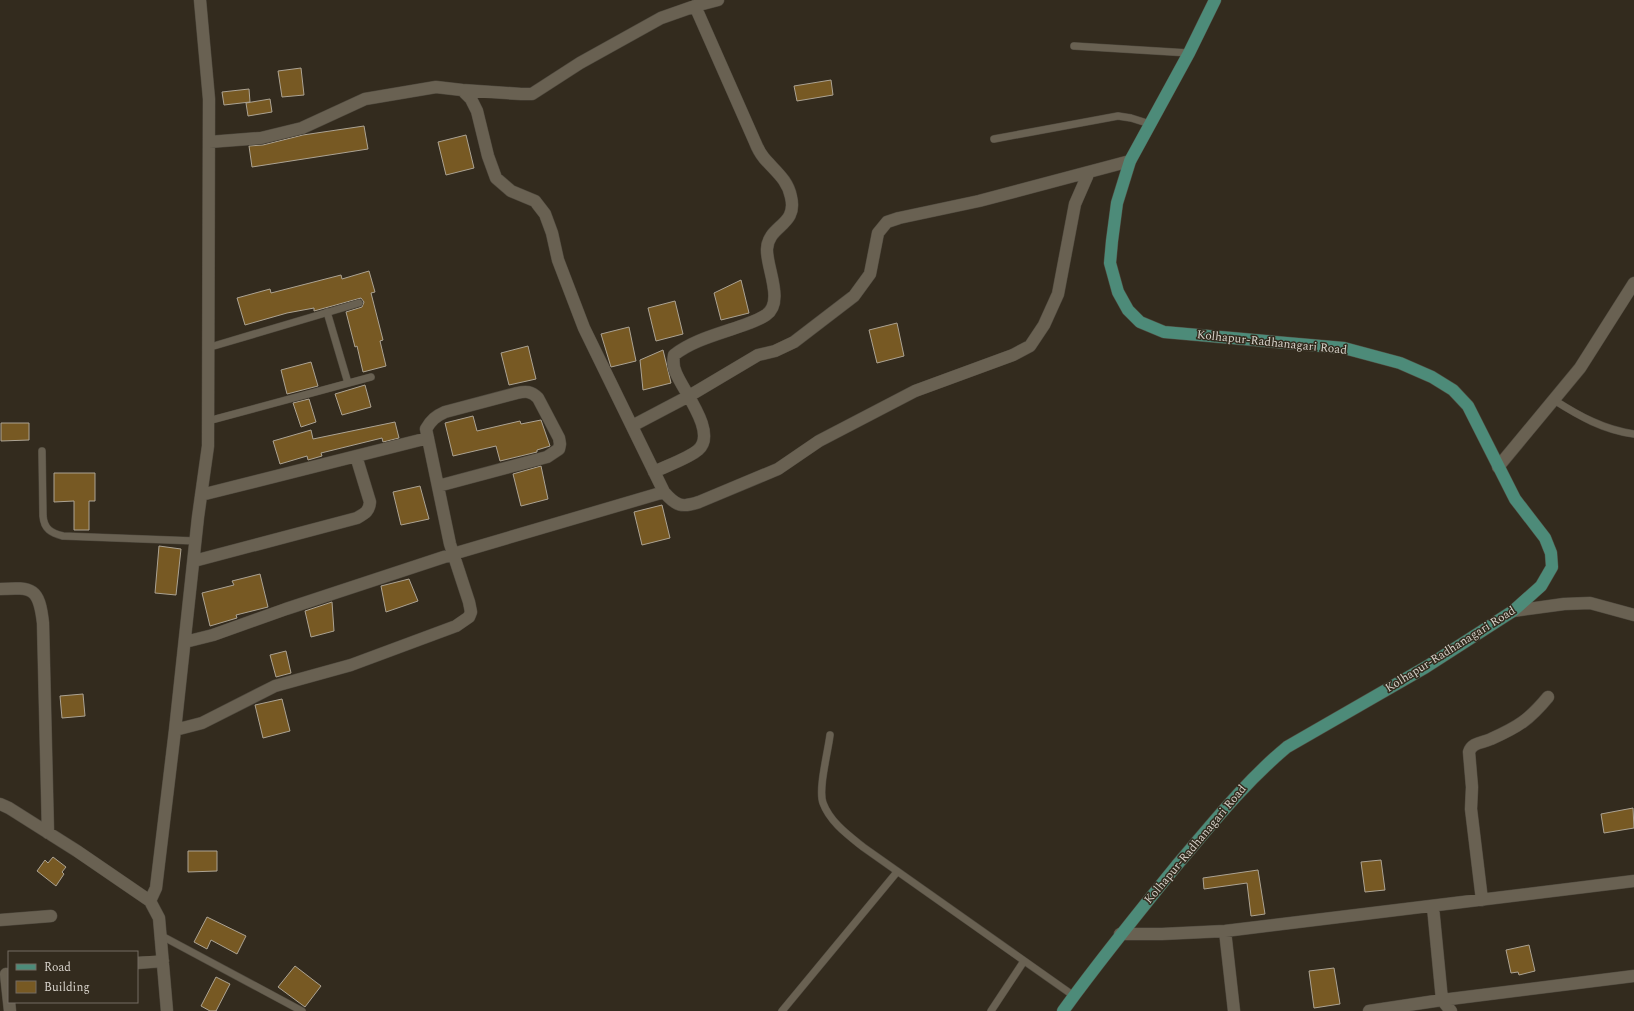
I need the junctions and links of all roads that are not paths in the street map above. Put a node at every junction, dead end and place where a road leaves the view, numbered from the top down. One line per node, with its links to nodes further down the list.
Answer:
1 (200, 0): 10 (street)
2 (718, 0): 4 (street)
3 (1215, 0): 6 (main road, Kolhapur-Radhanagari Road)
4 (695, 6): 7 (street); 19 (street)
5 (1074, 46): 6 (lane)
6 (1189, 53): 8 (main road, Kolhapur-Radhanagari Road)
7 (462, 90): 10 (street); 22 (street)
8 (1150, 124): 9 (lane); 11 (main road, Kolhapur-Radhanagari Road)
9 (994, 139)
10 (209, 142): 16 (street)
11 (1130, 162): 12 (street); 27 (main road, Kolhapur-Radhanagari Road)
12 (1089, 172): 19 (street); 30 (street)
13 (1634, 283): 20 (street)
14 (359, 303): 15 (lane)
15 (328, 312): 16 (lane); 18 (lane)
16 (207, 348): 21 (street)
17 (371, 377): 18 (lane)
18 (348, 383): 21 (lane)
19 (689, 396): 22 (street); 28 (street)
20 (1554, 400): 23 (lane); 27 (street)
21 (208, 421): 31 (street)
22 (632, 426): 28 (street)
23 (1634, 434)
24 (428, 438): 26 (street); 29 (street); 29 (street)
25 (42, 451): 32 (lane)
26 (356, 456): 31 (street); 34 (street)
27 (1498, 467): 36 (main road, Kolhapur-Radhanagari Road)
28 (654, 472): 30 (street)
29 (438, 486): 33 (street)
30 (664, 492): 33 (street)
31 (201, 495): 32 (street)
32 (196, 541): 34 (street)
33 (453, 554): 38 (street); 40 (street)
34 (194, 562): 38 (street)
35 (0, 589): 43 (street)
36 (1513, 611): 37 (street); 52 (main road, Kolhapur-Radhanagari Road)
37 (1634, 615)
38 (186, 642): 40 (street)
39 (1548, 698): 46 (street)
40 (176, 730): 47 (street)
41 (830, 735): 44 (lane)
42 (0, 804): 43 (street)
43 (48, 833): 47 (street)
44 (897, 872): 55 (lane); 64 (lane)
45 (1634, 882): 46 (street)
46 (1482, 900): 48 (street)
47 (150, 901): 53 (street)
48 (1433, 907): 51 (street); 61 (street)
49 (51, 916): 50 (street)
50 (0, 920)
51 (1225, 931): 52 (street); 67 (street)
52 (1120, 934): 60 (main road, Kolhapur-Radhanagari Road)
53 (160, 935): 54 (street); 63 (lane)
54 (163, 961): 56 (street); 62 (street)
55 (1024, 961): 60 (lane); 65 (lane)
56 (138, 963)
57 (5, 974): 59 (street)
58 (1634, 976): 61 (street)
59 (8, 996)
60 (1074, 996): 66 (main road, Kolhapur-Radhanagari Road)
61 (1442, 1000): 68 (street); 69 (street)
62 (167, 1011)
63 (302, 1011)
64 (782, 1011)
65 (991, 1011)
66 (1063, 1011)
67 (1234, 1011)
68 (1369, 1011)
69 (1451, 1011)

